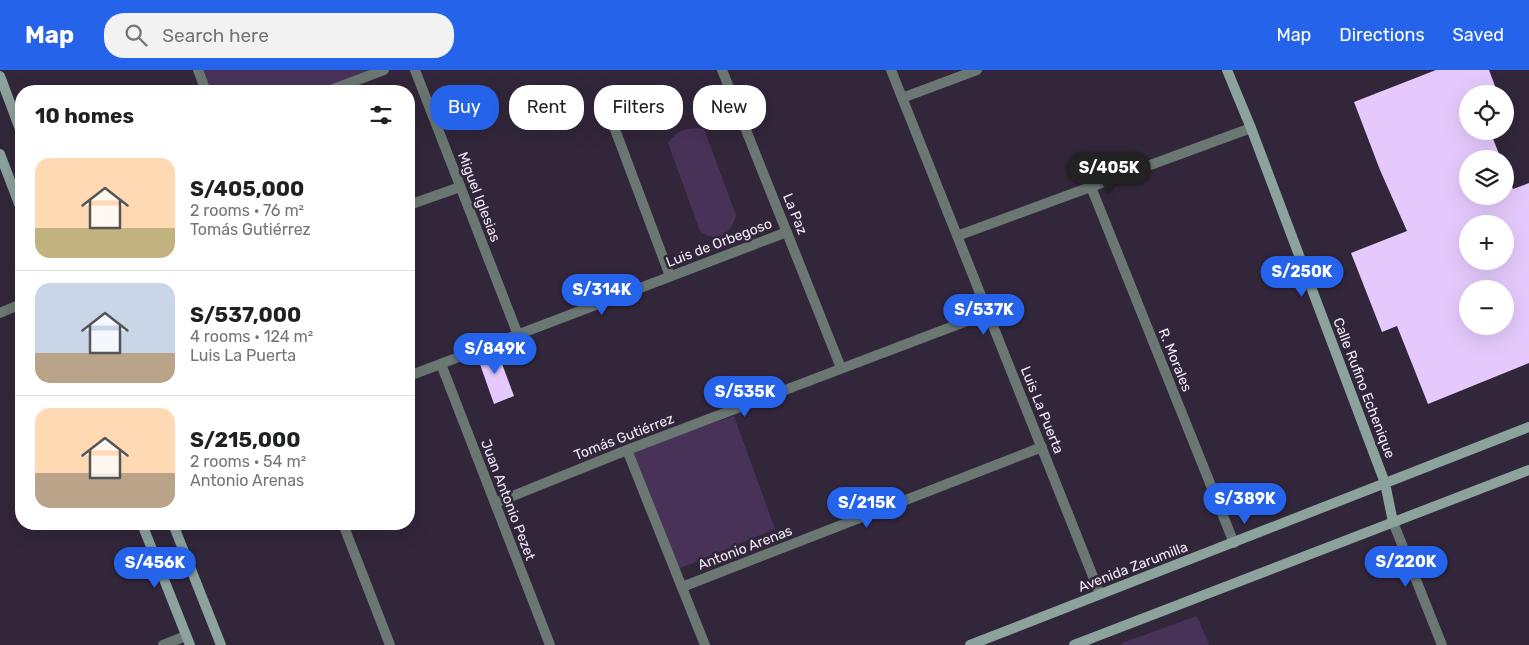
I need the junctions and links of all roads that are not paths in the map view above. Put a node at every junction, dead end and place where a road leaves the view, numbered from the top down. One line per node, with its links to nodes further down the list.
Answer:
1 (198, 70): 9 (street)
2 (384, 70): 10 (street)
3 (415, 70): 16 (street, Miguel Iglesias)
4 (722, 70): 20 (street, La Paz)
5 (891, 70): 11 (street, Luis La Puerta)
6 (977, 70): 11 (street)
7 (1227, 70): 13 (main road, Calle Rufino Echenique)
8 (0, 76): 12 (main road)
9 (204, 85)
10 (344, 85)
11 (902, 98): 21 (street, Luis La Puerta)
12 (15, 116)
13 (1251, 128): 17 (street); 34 (main road, Calle Rufino Echenique)
14 (615, 130): 22 (street)
15 (0, 154): 18 (main road)
16 (460, 187): 19 (street); 26 (street, Miguel Iglesias)
17 (1091, 187): 21 (street); 40 (street, R. Morales)
18 (15, 193)
19 (415, 203)
20 (787, 232): 22 (street, Luis de Orbegoso); 28 (street, La Paz)
21 (957, 236): 25 (street, Luis La Puerta)
22 (670, 276): 26 (street, Luis de Orbegoso)
23 (15, 307): 24 (street)
24 (0, 313)
25 (988, 313): 28 (street, Tomás Gutiérrez); 31 (street, Luis La Puerta)
26 (518, 335): 27 (street, Luis de Orbegoso)
27 (441, 364): 29 (street, Luis de Orbegoso); 35 (street, Juan Antonio Pezet)
28 (841, 368): 32 (street, Tomás Gutiérrez)
29 (415, 374)
30 (1529, 428): 34 (main road, Avenida Zarumilla)
31 (1042, 447): 41 (street, Antonio Arenas); 42 (street, Luis La Puerta)
32 (628, 450): 35 (street, Tomás Gutiérrez); 41 (street)
33 (1529, 470): 36 (main road)
34 (1385, 483): 36 (main road, Calle Rufino Echenique); 40 (main road, Avenida Zarumilla)
35 (495, 502): 47 (street, Juan Antonio Pezet)
36 (1393, 522): 50 (main road); 51 (street)
37 (144, 530): 43 (main road)
38 (175, 530): 45 (main road)
39 (345, 530): 46 (street)
40 (1234, 543): 42 (main road, Avenida Zarumilla)
41 (682, 587): 48 (street)
42 (1100, 594): 49 (main road, Avenida Zarumilla)
43 (188, 641): 44 (street)
44 (163, 645)
45 (221, 645)
46 (390, 645)
47 (550, 645)
48 (706, 645)
49 (970, 645)
50 (1074, 645)
51 (1442, 645)

